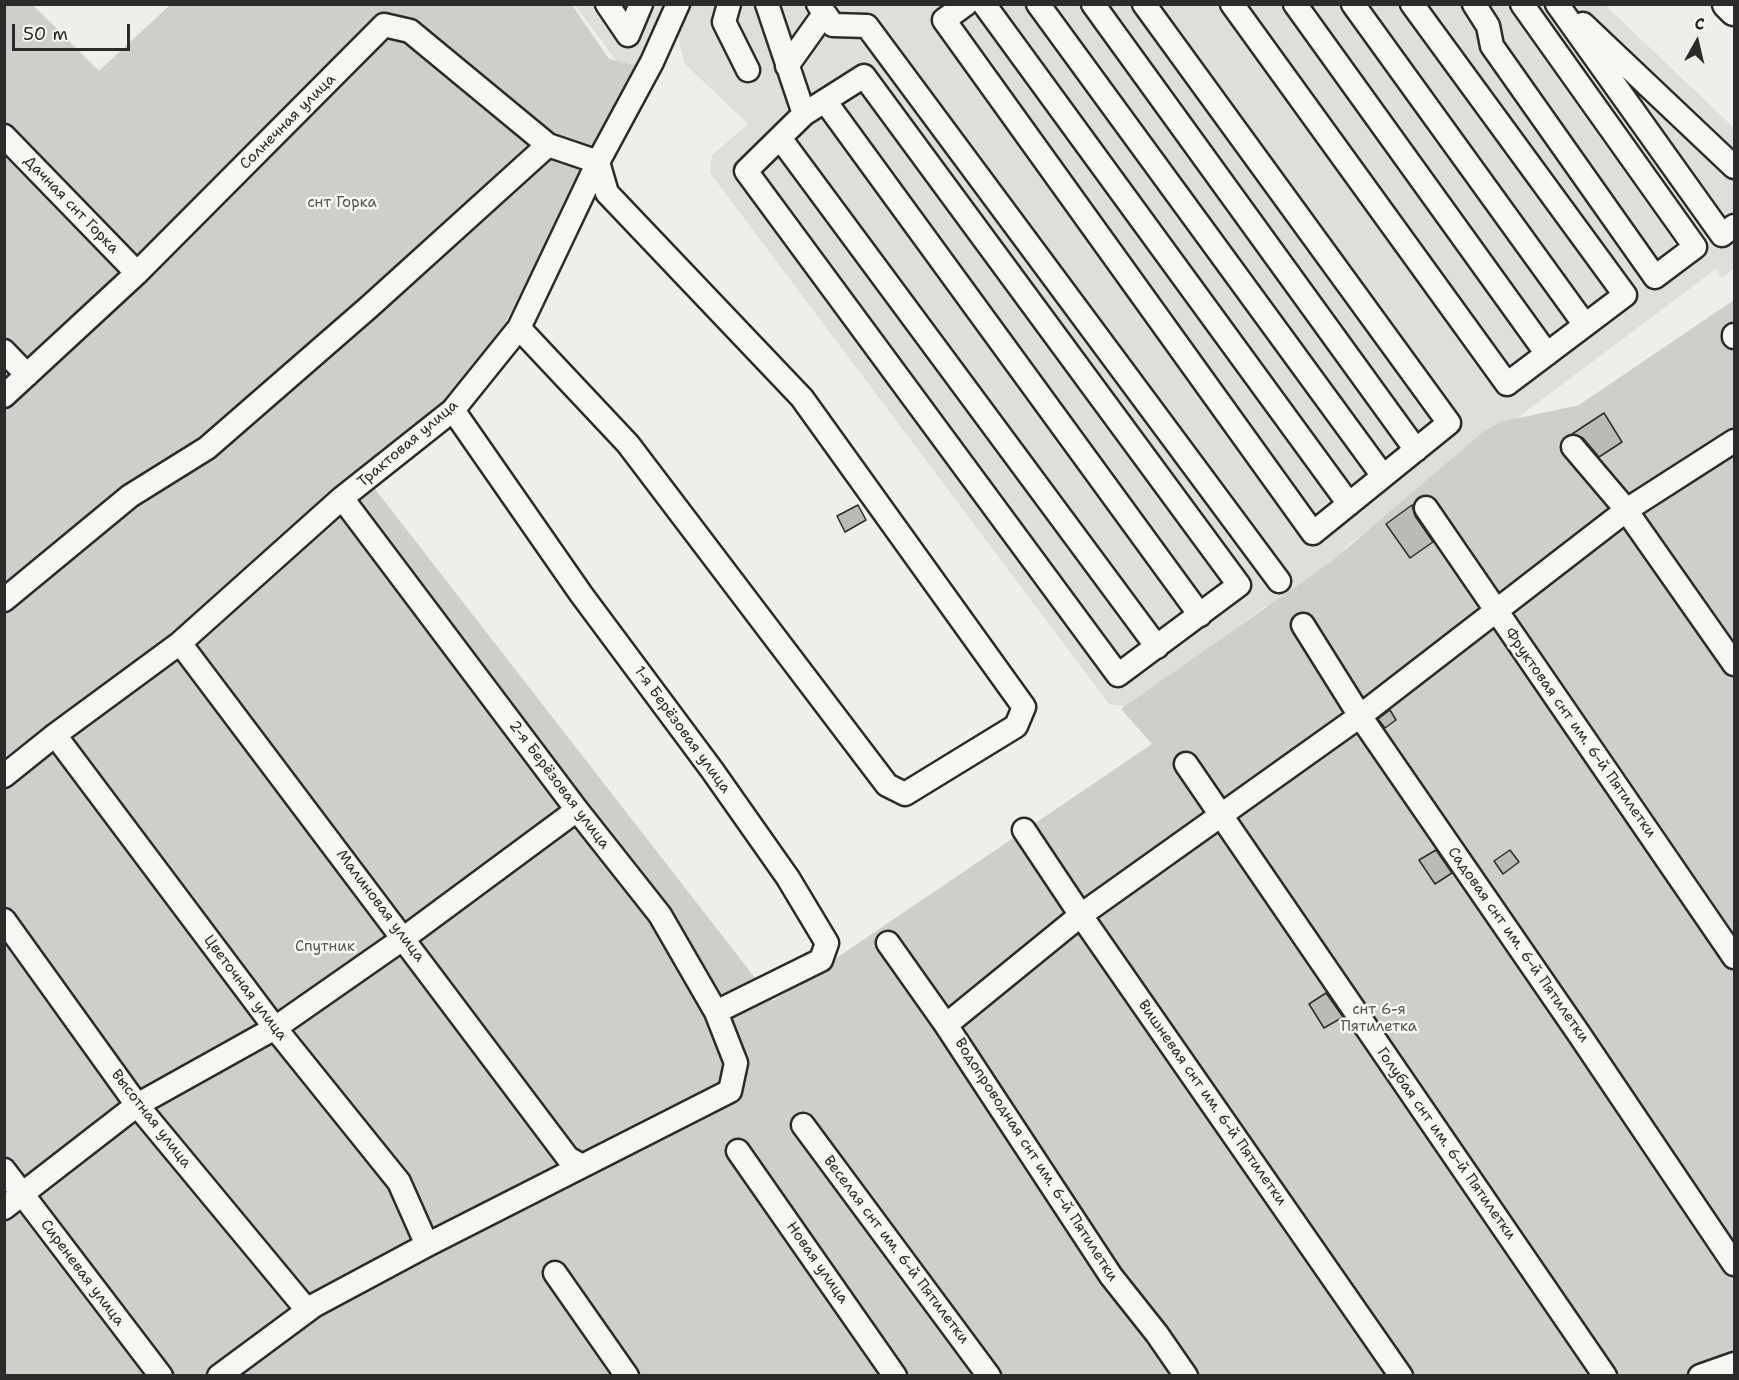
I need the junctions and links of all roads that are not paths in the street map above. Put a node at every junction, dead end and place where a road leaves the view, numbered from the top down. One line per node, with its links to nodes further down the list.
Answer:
1 (607, 4): 2 (street)
2 (641, 4)
3 (678, 4): 29 (street, Трактовая улица)
4 (729, 4): 23 (street)
5 (766, 4): 22 (street)
6 (966, 4): 45 (street)
7 (984, 4): 45 (street)
8 (1038, 4): 43 (street)
9 (1093, 4): 42 (street)
10 (1144, 4): 42 (street)
11 (1232, 4): 36 (street)
12 (1295, 4): 36 (street)
13 (1353, 4): 33 (street)
14 (1412, 4): 33 (street)
15 (1474, 4): 16 (street)
16 (1522, 4)
17 (1557, 4): 31 (street)
18 (1563, 4): 30 (street)
19 (1726, 4): 21 (main road)
20 (821, 9): 22 (street); 48 (street)
21 (1734, 11)
22 (788, 66): 25 (street)
23 (748, 70)
24 (825, 101): 25 (street); 51 (street); 51 (street)
25 (804, 114): 27 (street)
26 (4, 136): 32 (street, Дачная снт Горка)
27 (780, 138): 54 (street); 54 (street)
28 (548, 145): 29 (street, Солнечная улица); 32 (street, Солнечная улица); 49 (street)
29 (598, 162): 34 (street, Трактовая улица); 34 (street)
30 (1734, 167)
31 (1734, 226)
32 (137, 273): 37 (street, Солнечная улица)
33 (1585, 325): 36 (street)
34 (519, 328): 39 (street, Трактовая улица)
35 (4, 351): 37 (street)
36 (1547, 354)
37 (27, 375): 38 (street, Солнечная улица)
38 (4, 396)
39 (453, 410): 44 (street, Трактовая улица); 68 (street, 1-я Берёзовая улица)
40 (1734, 441): 47 (street)
41 (1574, 447): 47 (street)
42 (1416, 450): 43 (street)
43 (1383, 476): 45 (street)
44 (342, 498): 53 (street, Трактовая улица); 60 (street, 2-я Берёзовая улица)
45 (1349, 504)
46 (1426, 508): 50 (street, Фруктовая снт им. 6-й Пятилетки)
47 (1628, 509): 50 (street); 55 (street)
48 (1279, 580)
49 (4, 600)
50 (1497, 611): 56 (street); 67 (street, Фруктовая снт им. 6-й Пятилетки)
51 (1200, 615): 54 (street)
52 (1303, 625): 56 (street, Садовая снт им. 6-й Пятилетки)
53 (180, 643): 57 (street, Трактовая улица); 65 (street, Малиновая улица)
54 (1157, 647)
55 (1734, 664)
56 (1360, 716): 61 (street); 79 (street, Садовая снт им. 6-й Пятилетки)
57 (55, 735): 59 (street, Трактовая улица); 70 (street, Цветочная улица)
58 (1186, 764): 61 (street, Голубая снт им. 6-й Пятилетки)
59 (4, 776)
60 (577, 810): 65 (street); 68 (street, 2-я Берёзовая улица)
61 (1222, 814): 63 (street); 90 (street, Голубая снт им. 6-й Пятилетки)
62 (1024, 830): 63 (street, Вишневая снт им. 6-й Пятилетки)
63 (1081, 915): 69 (street); 89 (street, Вишневая снт им. 6-й Пятилетки)
64 (4, 920): 71 (street, Высотная улица)
65 (404, 938): 70 (street); 74 (street, Малиновая улица)
66 (888, 943): 69 (street, Водопроводная снт им. 6-й Пятилетки)
67 (1734, 957)
68 (716, 1012): 74 (street, 2-я Берёзовая улица)
69 (946, 1024): 88 (street, Водопроводная снт им. 6-й Пятилетки)
70 (275, 1028): 71 (street); 78 (street, Цветочная улица)
71 (137, 1106): 76 (street); 81 (street, Высотная улица)
72 (803, 1125): 87 (street, Веселая снт им. 6-й Пятилетки)
73 (738, 1151): 86 (street, Новая улица)
74 (582, 1166): 78 (street)
75 (4, 1170): 76 (street, Сиреневая улица)
76 (23, 1194): 77 (street); 83 (street, Сиреневая улица)
77 (4, 1208)
78 (427, 1245): 81 (street)
79 (1734, 1264)
80 (555, 1273): 85 (street)
81 (307, 1310): 84 (street)
82 (1734, 1364): 91 (street)
83 (160, 1376)
84 (219, 1376)
85 (627, 1376)
86 (895, 1376)
87 (989, 1376)
88 (1186, 1376)
89 (1401, 1376)
90 (1605, 1376)
91 (1700, 1376)

